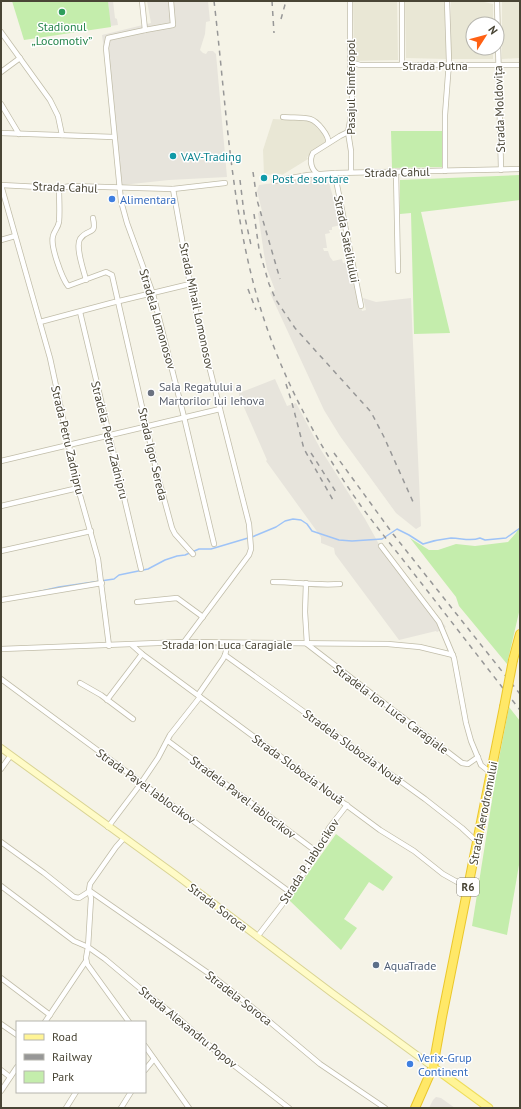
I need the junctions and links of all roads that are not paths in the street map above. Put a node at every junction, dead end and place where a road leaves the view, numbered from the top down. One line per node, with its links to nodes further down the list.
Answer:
1 (142, 1): 7 (street)
2 (171, 1): 7 (street)
3 (350, 1): 10 (street, Pasajul Simferopol)
4 (402, 1): 11 (street)
5 (447, 1): 12 (street)
6 (497, 1): 13 (street, Strada Moldovița)
7 (145, 30): 22 (street, Stradela Lomonosov)
8 (1, 32): 9 (street)
9 (20, 58): 15 (street); 21 (street)
10 (350, 62): 11 (street, Strada Putna); 18 (street, Pasajul Simferopol)
11 (402, 64): 12 (street, Strada Putna)
12 (448, 65): 13 (street, Strada Putna); 26 (street)
13 (498, 65): 14 (street, Strada Putna); 25 (street, Strada Moldovița)
14 (520, 65)
15 (1, 72)
16 (1, 104): 20 (street)
17 (283, 117): 23 (street)
18 (348, 132): 23 (street); 27 (street, Pasajul Simferopol)
19 (1, 134): 20 (street)
20 (19, 134): 21 (street)
21 (62, 135): 22 (street)
22 (114, 137): 35 (street, Stradela Lomonosov)
23 (328, 143): 30 (street)
24 (520, 169): 25 (street, Strada Cahul)
25 (501, 170): 26 (street, Strada Cahul)
26 (445, 171): 28 (street, Strada Cahul)
27 (351, 172): 28 (street, Strada Cahul); 29 (street, Strada Cahul)
28 (396, 172): 40 (street)
29 (336, 173): 30 (street, Strada Cahul); 45 (street, Strada Satelitului)
30 (318, 174): 31 (street, Strada Cahul)
31 (274, 181)
32 (225, 183): 36 (street, Strada Cahul)
33 (1, 185): 34 (street, Strada Cahul); 38 (street, Strada Petru Zadnipru)
34 (59, 188): 35 (street, Strada Cahul); 41 (street)
35 (120, 188): 36 (street, Strada Cahul); 43 (street, Stradela Lomonosov)
36 (173, 189): 42 (street, Strada Mihail Lomonosov)
37 (93, 218): 41 (street)
38 (15, 236): 39 (street); 47 (street, Strada Petru Zadnipru)
39 (1, 240)
40 (398, 271)
41 (86, 280): 44 (street, Strada Igor Sereda)
42 (190, 284): 43 (street); 48 (street, Strada Mihail Lomonosov)
43 (153, 294): 44 (street); 49 (street, Stradela Lomonosov)
44 (118, 302): 46 (street); 50 (street, Strada Igor Sereda)
45 (361, 306)
46 (80, 312): 47 (street); 51 (street, Stradela Petru Zadnipru)
47 (40, 322): 52 (street, Strada Petru Zadnipru)
48 (220, 409): 49 (street); 68 (street, Strada Mihail Lomonosov)
49 (184, 417): 50 (street); 57 (street, Stradela Lomonosov)
50 (147, 426): 51 (street); 60 (street, Strada Igor Sereda)
51 (109, 435): 52 (street); 61 (street, Stradela Petru Zadnipru)
52 (68, 445): 53 (street); 54 (street, Strada Petru Zadnipru)
53 (1, 461)
54 (78, 488): 55 (street); 56 (street, Strada Petru Zadnipru)
55 (1, 506)
56 (91, 531): 59 (street); 63 (street, Strada Petru Zadnipru)
57 (214, 544)
58 (381, 546): 78 (street)
59 (1, 551)
60 (193, 554)
61 (141, 569)
62 (273, 582): 64 (street)
63 (102, 583): 66 (street); 74 (street, Strada Petru Zadnipru)
64 (306, 583): 65 (street); 72 (street)
65 (340, 584)
66 (1, 600)
67 (136, 602): 68 (street)
68 (203, 617): 70 (street, Strada Mihail Lomonosov)
69 (520, 634): 89 (highway, Strada Aerodromului / R6, bridge)
70 (184, 642): 71 (street, Strada Ion Luca Caragiale); 73 (street, Strada Ion Luca Caragiale)
71 (228, 643): 72 (street, Strada Ion Luca Caragiale); 77 (street)
72 (306, 644): 78 (street, Strada Ion Luca Caragiale); 87 (street, Stradela Ion Luca Caragiale)
73 (132, 645): 74 (street, Strada Ion Luca Caragiale); 76 (street, Strada Slobozia Nouă)
74 (109, 646): 75 (street, Strada Ion Luca Caragiale)
75 (1, 650)
76 (142, 654): 81 (street, Strada Slobozia Nouă); 82 (street)
77 (225, 655): 81 (street); 95 (street, Stradela Slobozia Nouă)
78 (453, 655): 87 (street)
79 (1, 679): 90 (street, Strada Pavel Iablocikov)
80 (80, 683): 82 (street)
81 (199, 696): 84 (street); 91 (street, Strada Slobozia Nouă)
82 (107, 700): 83 (street)
83 (133, 719)
84 (168, 742): 90 (street); 96 (street, Stradela Pavel Iablocikov)
85 (1, 748): 86 (street, Strada Soroca)
86 (11, 755): 88 (street); 92 (street, Strada Soroca)
87 (478, 757): 89 (street)
88 (1, 769)
89 (491, 773): 95 (highway, Strada Aerodromului / R6)
90 (141, 782): 92 (street); 100 (street, Strada Pavel Iablocikov)
91 (347, 805): 96 (street, Strada P. Iablocikov); 98 (street, Strada Slobozia Nouă)
92 (108, 827): 93 (street, Strada Soroca)
93 (124, 838): 99 (street); 101 (street, Strada Soroca)
94 (1, 842): 99 (street)
95 (477, 842): 98 (highway, Strada Aerodromului / R6)
96 (317, 852): 100 (street, Strada P. Iablocikov)
97 (1, 886): 102 (street, Strada Alexandru Popov)
98 (468, 888): 112 (highway, Strada Aerodromului / R6)
99 (90, 891): 102 (street); 124 (street, Stradela Sorocа)
100 (291, 893): 101 (street, Strada P. Iablocikov)
101 (257, 937): 112 (street, Strada Soroca)
102 (88, 947): 103 (street); 123 (street, Strada Alexandru Popov)
103 (86, 961): 105 (street); 107 (street)
104 (1, 978): 105 (street)
105 (50, 1015): 106 (street)
106 (46, 1021)
107 (127, 1021)
108 (1, 1024): 109 (street)
109 (16, 1035)
110 (146, 1047): 111 (street)
111 (154, 1059): 114 (street); 122 (street)
112 (433, 1067): 125 (highway, Strada Aerodromului / R6); 126 (main road)
113 (16, 1068): 116 (street)
114 (146, 1069)
115 (1, 1070): 116 (street)
116 (10, 1077): 117 (street)
117 (1, 1091)
118 (75, 1093): 120 (street)
119 (130, 1093): 121 (street)
120 (66, 1108)
121 (120, 1108)
122 (189, 1108)
123 (289, 1108)
124 (385, 1108)
125 (415, 1108)
126 (489, 1108)

